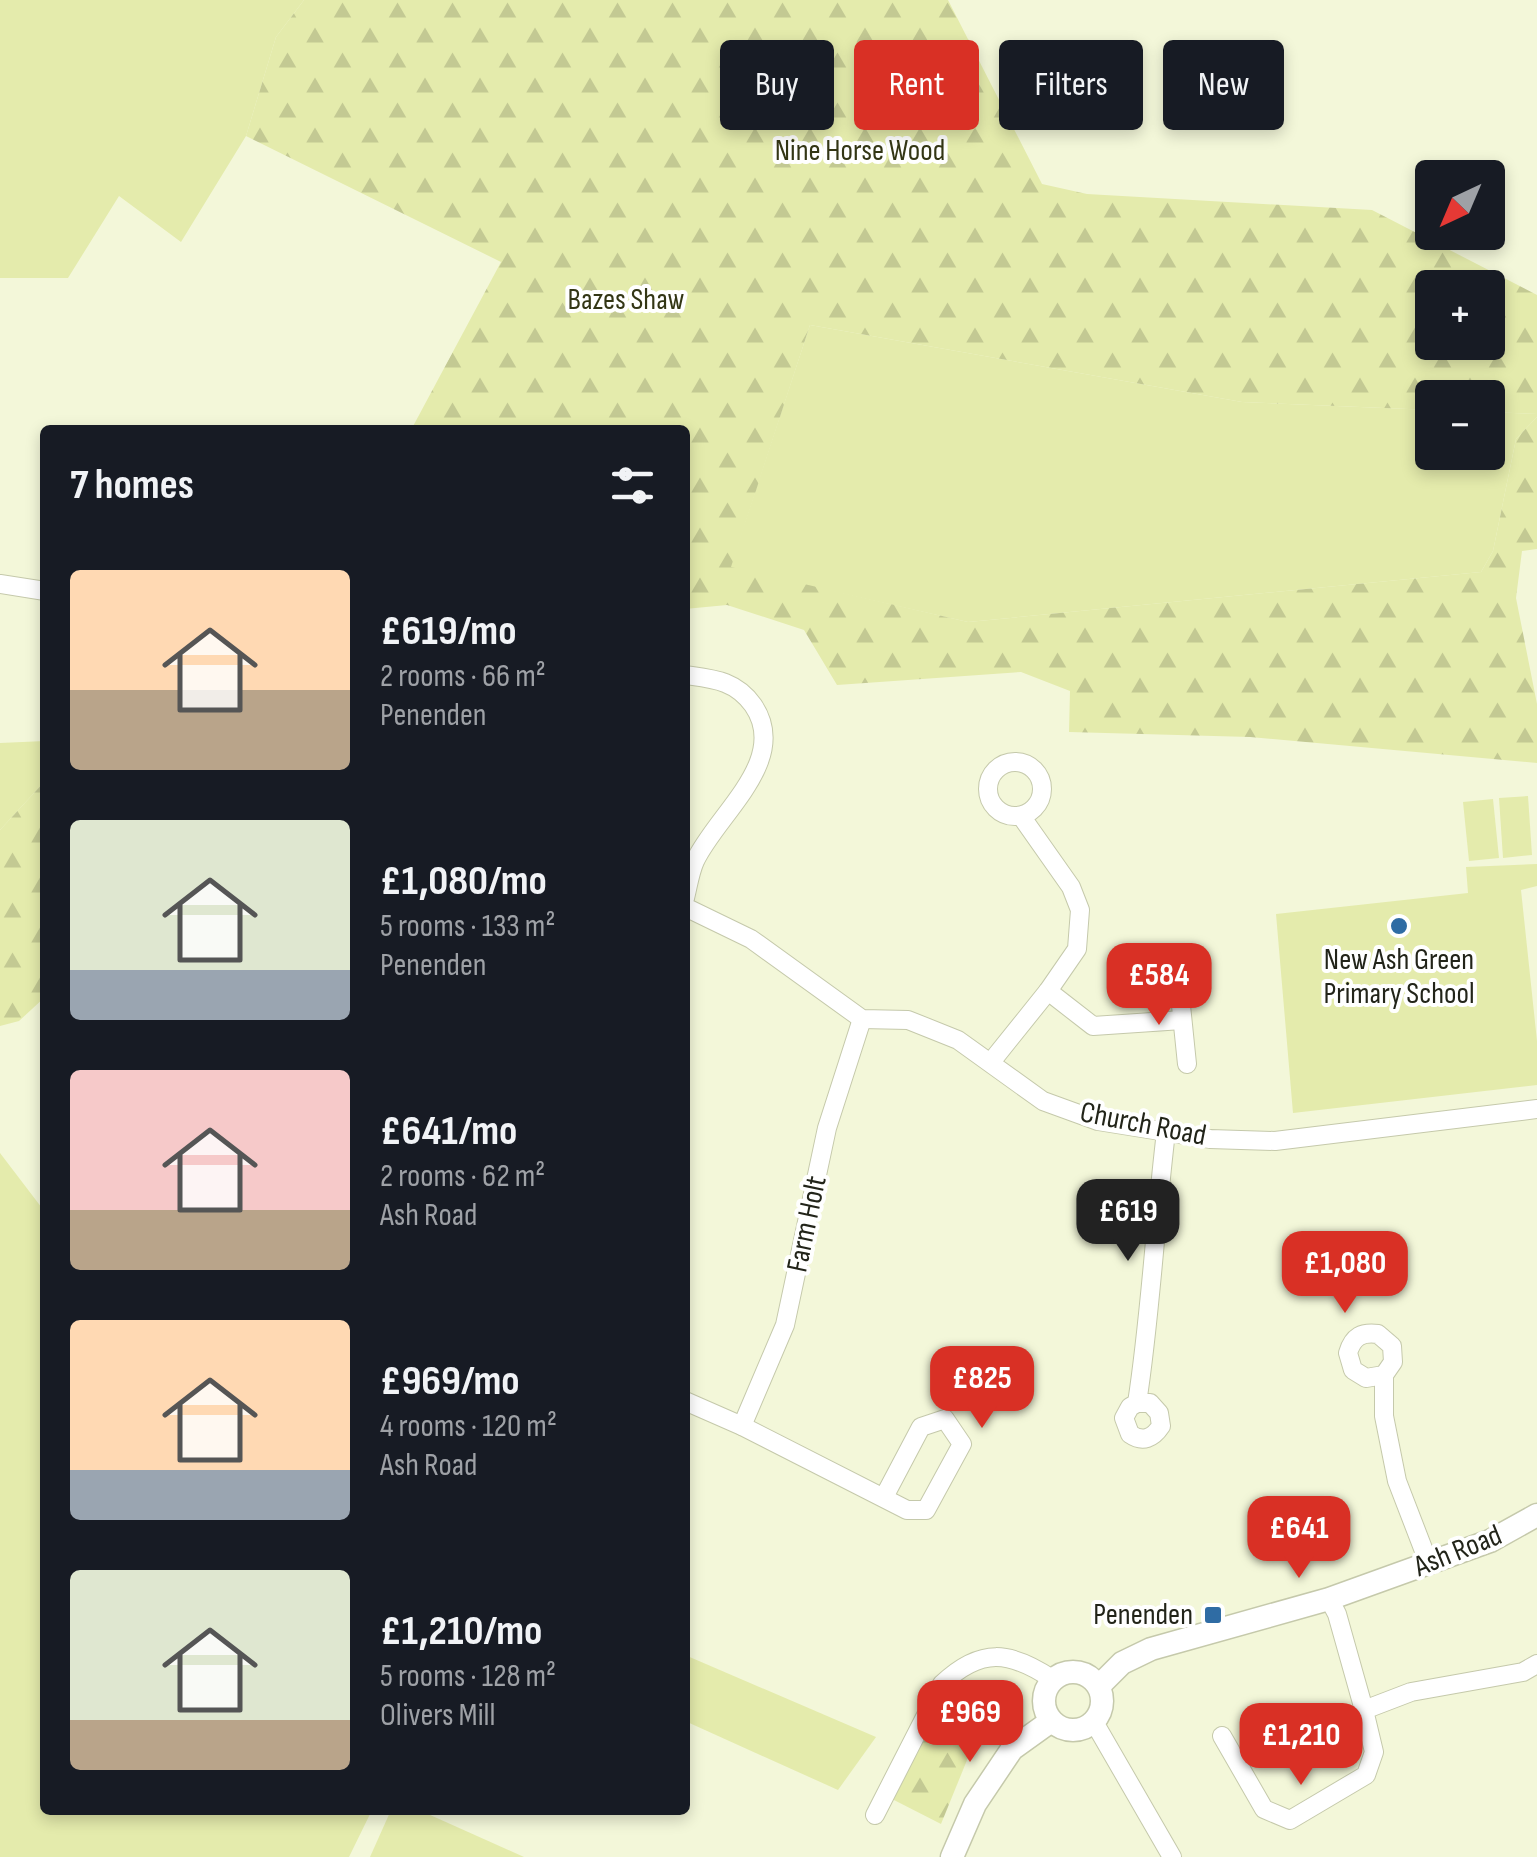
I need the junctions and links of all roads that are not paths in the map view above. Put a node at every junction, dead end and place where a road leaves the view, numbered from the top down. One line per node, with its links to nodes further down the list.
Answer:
1 (0, 584): 2 (street)
2 (40, 590)
3 (690, 676): 5 (street)
4 (1022, 816): 8 (street)
5 (690, 880)
6 (690, 909): 9 (street)
7 (1180, 986): 10 (street)
8 (1048, 990): 10 (street); 11 (street)
9 (862, 1019): 11 (street, Church Road); 18 (street, Farm Holt)
10 (1182, 1020): 12 (street)
11 (990, 1062): 14 (street, Church Road)
12 (1187, 1064)
13 (1537, 1109): 14 (street, Church Road)
14 (1166, 1132): 17 (street)
15 (1384, 1375): 21 (street)
16 (690, 1403): 18 (street)
17 (1137, 1403)
18 (742, 1426): 19 (street)
19 (884, 1497): 19 (street)
20 (1537, 1515): 21 (street, Ash Road)
21 (1428, 1564): 22 (street, Ash Road)
22 (1330, 1598): 25 (street, Ash Road); 26 (street)
23 (1537, 1664): 26 (street)
24 (1052, 1679): 25 (street); 27 (street); 30 (street)
25 (1099, 1686): 28 (street)
26 (1364, 1710): 29 (street)
27 (1052, 1721): 28 (street); 31 (street)
28 (1094, 1722): 32 (street)
29 (1222, 1736)
30 (875, 1815)
31 (952, 1857)
32 (1172, 1857)

